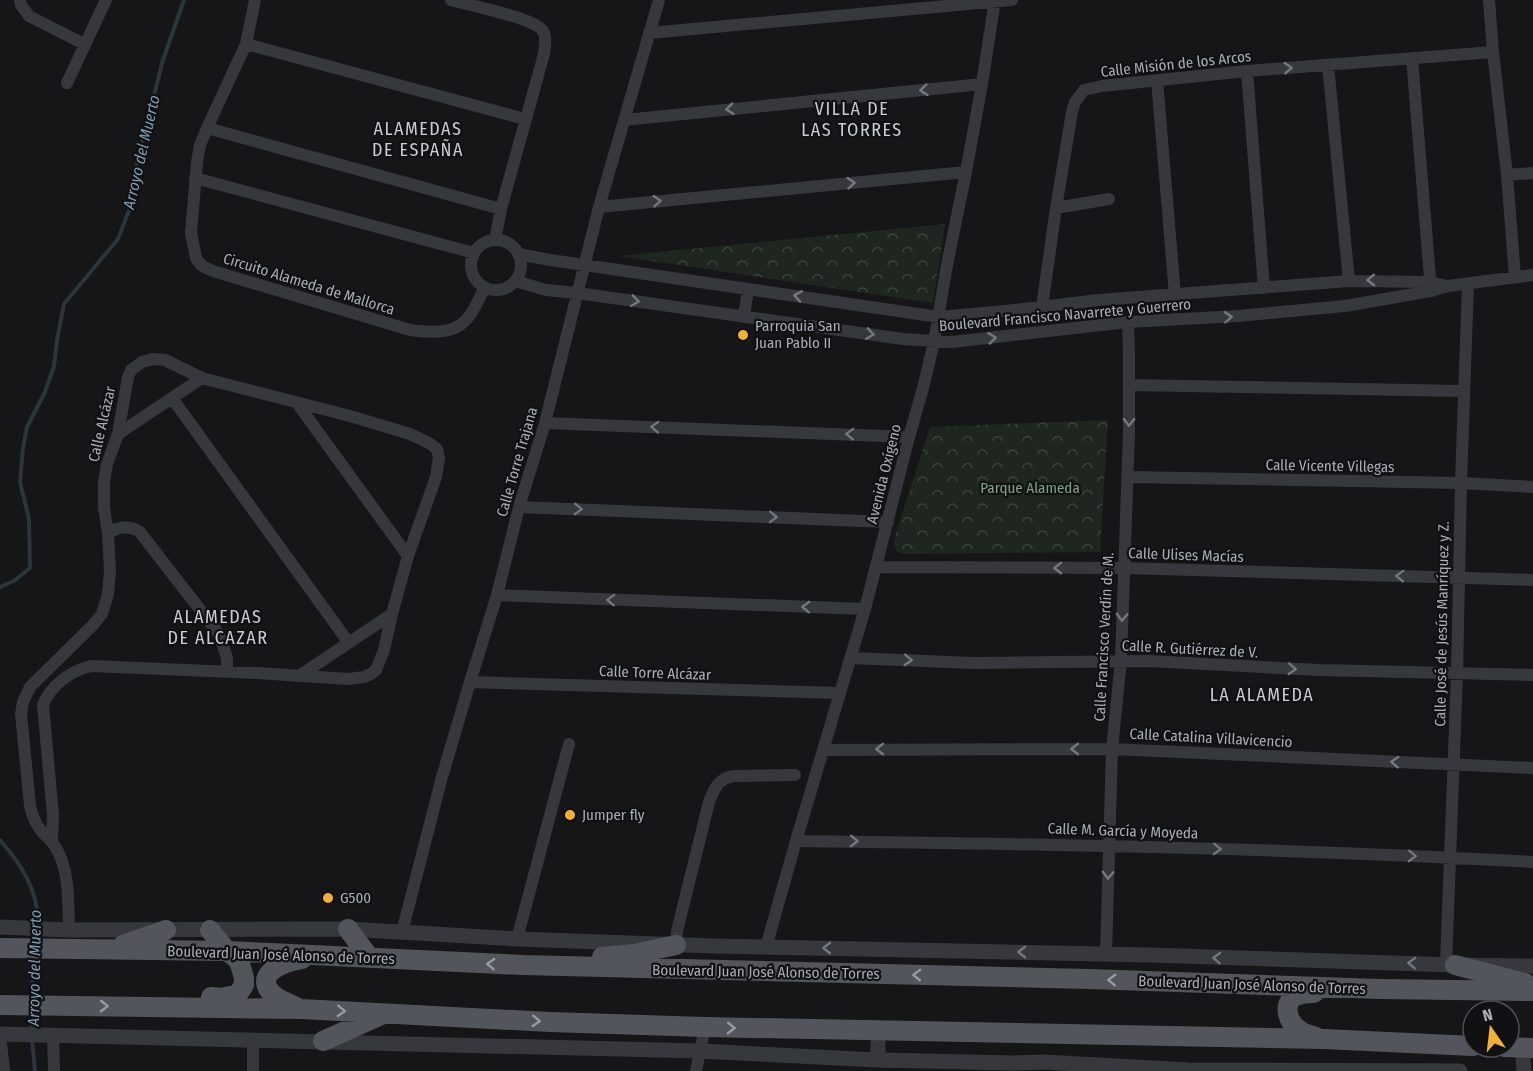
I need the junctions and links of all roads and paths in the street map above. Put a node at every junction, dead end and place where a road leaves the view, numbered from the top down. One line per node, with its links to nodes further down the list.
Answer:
1 (20, 0): 10 (street)
2 (106, 0): 10 (street)
3 (255, 0): 11 (street, Circuito Alameda de Mallorca)
4 (451, 0): 19 (street)
5 (659, 0): 9 (street, Calle Torre Trajana)
6 (1012, 0): 8 (street)
7 (1489, 0): 12 (street)
8 (995, 1): 9 (street); 18 (street, Avenida Oxígeno)
9 (650, 33): 20 (street, Calle Torre Trajana)
10 (84, 44): 17 (street)
11 (246, 44): 19 (street); 21 (street, Circuito Alameda de Mallorca)
12 (1493, 52): 13 (street, Calle Misión de los Arcos); 24 (street)
13 (1412, 58): 14 (street, Calle Misión de los Arcos); 40 (street)
14 (1328, 65): 15 (street, Calle Misión de los Arcos, one-way to 14); 37 (street)
15 (1247, 71): 16 (street, Calle Misión de los Arcos); 41 (street)
16 (1157, 80): 28 (street, Calle Misión de los Arcos); 44 (street)
17 (67, 83)
18 (982, 84): 20 (street, one-way to 20); 22 (street, Avenida Oxígeno)
19 (525, 119): 29 (street)
20 (624, 120): 27 (street, Calle Torre Trajana)
21 (207, 128): 25 (street, Circuito Alameda de Mallorca); 29 (street)
22 (966, 172): 27 (street, one-way to 22); 47 (street, Avenida Oxígeno)
23 (1533, 173): 24 (street)
24 (1507, 175): 35 (street)
25 (195, 178): 31 (street); 39 (street, Circuito Alameda de Mallorca)
26 (1109, 199): 28 (street)
27 (599, 207): 33 (street, Calle Torre Trajana)
28 (1056, 208): 45 (street, Calle Misión de los Arcos)
29 (501, 209): 30 (street)
30 (495, 240): 31 (street); 32 (street)
31 (474, 253): 39 (street)
32 (518, 254): 33 (street); 36 (street)
33 (584, 264): 42 (street, Boulevard Francisco Navarrete y Guerrero); 43 (street, Calle Torre Trajana)
34 (1533, 275): 35 (street, Boulevard Francisco Navarrete y Guerrero)
35 (1515, 277): 38 (street, Boulevard Francisco Navarrete y Guerrero)
36 (515, 281): 39 (street); 43 (street)
37 (1349, 281): 40 (street, Boulevard Francisco Navarrete y Guerrero, one-way to 37); 41 (street, Boulevard Francisco Navarrete y Guerrero)
38 (1468, 284): 40 (street, Boulevard Francisco Navarrete y Guerrero); 52 (street, Calle José de Jesús Manríquez y Z.)
39 (484, 287)
40 (1430, 287): 48 (street, Boulevard Francisco Navarrete y Guerrero, one-way to 40)
41 (1264, 288): 44 (street, Boulevard Francisco Navarrete y Guerrero)
42 (748, 289): 46 (street); 47 (street, Boulevard Francisco Navarrete y Guerrero, one-way to 42)
43 (577, 293): 46 (street, Boulevard Francisco Navarrete y Guerrero, one-way to 46); 55 (street, Calle Torre Trajana)
44 (1175, 295): 45 (street, Boulevard Francisco Navarrete y Guerrero)
45 (1042, 307): 47 (street, Boulevard Francisco Navarrete y Guerrero)
46 (744, 317): 49 (street, Boulevard Francisco Navarrete y Guerrero, one-way to 49)
47 (939, 317): 49 (street, Avenida Oxígeno)
48 (1128, 322): 49 (street, Boulevard Francisco Navarrete y Guerrero, one-way to 48); 51 (street, Calle Francisco Verdín de M.)
49 (934, 342): 57 (street, Avenida Oxígeno)
50 (202, 378): 53 (street); 54 (street, Calle Alcázar); 56 (street, Calle Alcázar)
51 (1130, 385): 52 (street); 58 (street, Calle Francisco Verdín de M., one-way to 58)
52 (1464, 391): 59 (street, Calle José de Jesús Manríquez y Z.)
53 (172, 398): 56 (street); 72 (street)
54 (297, 403): 64 (street); 64 (street, Calle Alcázar)
55 (545, 423): 57 (street, one-way to 55); 61 (street, Calle Torre Trajana)
56 (118, 434): 63 (street, Calle Alcázar)
57 (909, 436): 62 (street, Avenida Oxígeno)
58 (1127, 477): 59 (street, Calle Vicente Villegas); 66 (street, Calle Francisco Verdín de M.)
59 (1461, 483): 60 (street, Calle Vicente Villegas); 67 (street, Calle José de Jesús Manríquez y Z.)
60 (1533, 486)
61 (519, 507): 62 (street, one-way to 62); 69 (street, Calle Torre Trajana)
62 (888, 522): 65 (street, Avenida Oxígeno)
63 (108, 533): 75 (street); 81 (street, Calle Alcázar)
64 (408, 556): 71 (street, Calle Alcázar)
65 (876, 567): 66 (street, Calle Ulises Macías, one-way to 65); 70 (street, Avenida Oxígeno)
66 (1124, 568): 67 (street, Calle Ulises Macías, one-way to 66); 74 (street, Calle Francisco Verdín de M., one-way to 74)
67 (1459, 578): 68 (street, Calle Ulises Macías); 76 (street, Calle José de Jesús Manríquez y Z.)
68 (1533, 580)
69 (497, 595): 70 (street, one-way to 69); 79 (street, Calle Torre Trajana)
70 (865, 609): 73 (street, Avenida Oxígeno)
71 (392, 614): 72 (street); 78 (street, Calle Alcázar)
72 (349, 642): 78 (street)
73 (850, 658): 74 (street, Calle R. Gutiérrez de V., one-way to 74); 80 (street, Avenida Oxígeno)
74 (1121, 660): 76 (street, Calle R. Gutiérrez de V., one-way to 76); 84 (street, Calle Francisco Verdín de M.)
75 (227, 672): 78 (street, Calle Alcázar); 82 (street, Calle Alcázar)
76 (1457, 674): 77 (street, Calle R. Gutiérrez de V.); 86 (street, Calle José de Jesús Manríquez y Z.)
77 (1533, 675)
78 (299, 676)
79 (470, 682): 80 (street, Calle Torre Alcázar); 99 (street, Calle Torre Trajana)
80 (840, 693): 85 (street, Avenida Oxígeno)
81 (21, 714): 82 (street); 89 (street)
82 (43, 715): 89 (street)
83 (569, 744): 100 (street)
84 (1112, 749): 85 (street, Calle Catalina Villavicencio, one-way to 85); 86 (street, Calle Catalina Villavicencio, one-way to 84); 91 (street, Calle Francisco Verdín de M.)
85 (823, 750): 90 (street, Avenida Oxígeno)
86 (1454, 764): 87 (street, Calle Catalina Villavicencio); 92 (street, Calle José de Jesús Manríquez y Z.)
87 (1533, 768)
88 (795, 775): 101 (street)
89 (52, 840): 96 (street)
90 (796, 841): 91 (street, Calle M. García y Moyeda, one-way to 91); 102 (street, Avenida Oxígeno)
91 (1109, 845): 92 (street, Calle M. García y Moyeda, one-way to 92); 106 (street, Calle Francisco Verdín de M., one-way to 106)
92 (1450, 857): 93 (street, Calle M. García y Moyeda); 110 (street, Calle José de Jesús Manríquez y Z.)
93 (1533, 862)
94 (0, 927): 96 (street)
95 (348, 929): 98 (street); 99 (street); 108 (main road)
96 (69, 930): 97 (street)
97 (166, 930): 98 (street); 104 (main road)
98 (210, 930): 105 (main road)
99 (402, 932): 100 (street)
100 (517, 939): 101 (street)
101 (676, 945): 102 (street); 109 (main road)
102 (766, 947): 106 (street, one-way to 102)
103 (0, 948): 104 (main road, Boulevard Juan José Alonso de Torres)
104 (110, 950): 105 (main road, Boulevard Juan José Alonso de Torres)
105 (226, 951): 107 (main road, Boulevard Juan José Alonso de Torres); 116 (main road)
106 (1106, 954): 110 (street, one-way to 106)
107 (325, 956): 108 (main road, Boulevard Juan José Alonso de Torres); 117 (main road)
108 (369, 957): 109 (main road, Boulevard Juan José Alonso de Torres, one-way to 108)
109 (524, 965): 113 (main road, Boulevard Juan José Alonso de Torres, one-way to 109)
110 (1450, 965): 111 (street); 112 (main road)
111 (1533, 966)
112 (1533, 985)
113 (1380, 989): 114 (main road, Boulevard Juan José Alonso de Torres); 124 (main road)
114 (1533, 991)
115 (8, 1005): 116 (main road, one-way to 116)
116 (150, 1007): 117 (main road)
117 (301, 1009): 118 (main road, one-way to 118)
118 (384, 1014): 119 (main road, one-way to 119); 126 (main road)
119 (705, 1027): 120 (main road, one-way to 120); 129 (street)
120 (766, 1028): 121 (main road); 130 (street)
121 (878, 1031): 124 (main road); 131 (street)
122 (5, 1034): 123 (street); 132 (street)
123 (46, 1036): 125 (street); 133 (street)
124 (1324, 1039): 127 (main road)
125 (253, 1040): 126 (street); 134 (street)
126 (323, 1041): 129 (street)
127 (1461, 1045)
128 (1530, 1047): 137 (street)
129 (700, 1051): 130 (street); 135 (street)
130 (766, 1054): 131 (street)
131 (878, 1060): 136 (street)
132 (4, 1071)
133 (54, 1071)
134 (253, 1071)
135 (696, 1071)
136 (1460, 1071)
137 (1524, 1071)

